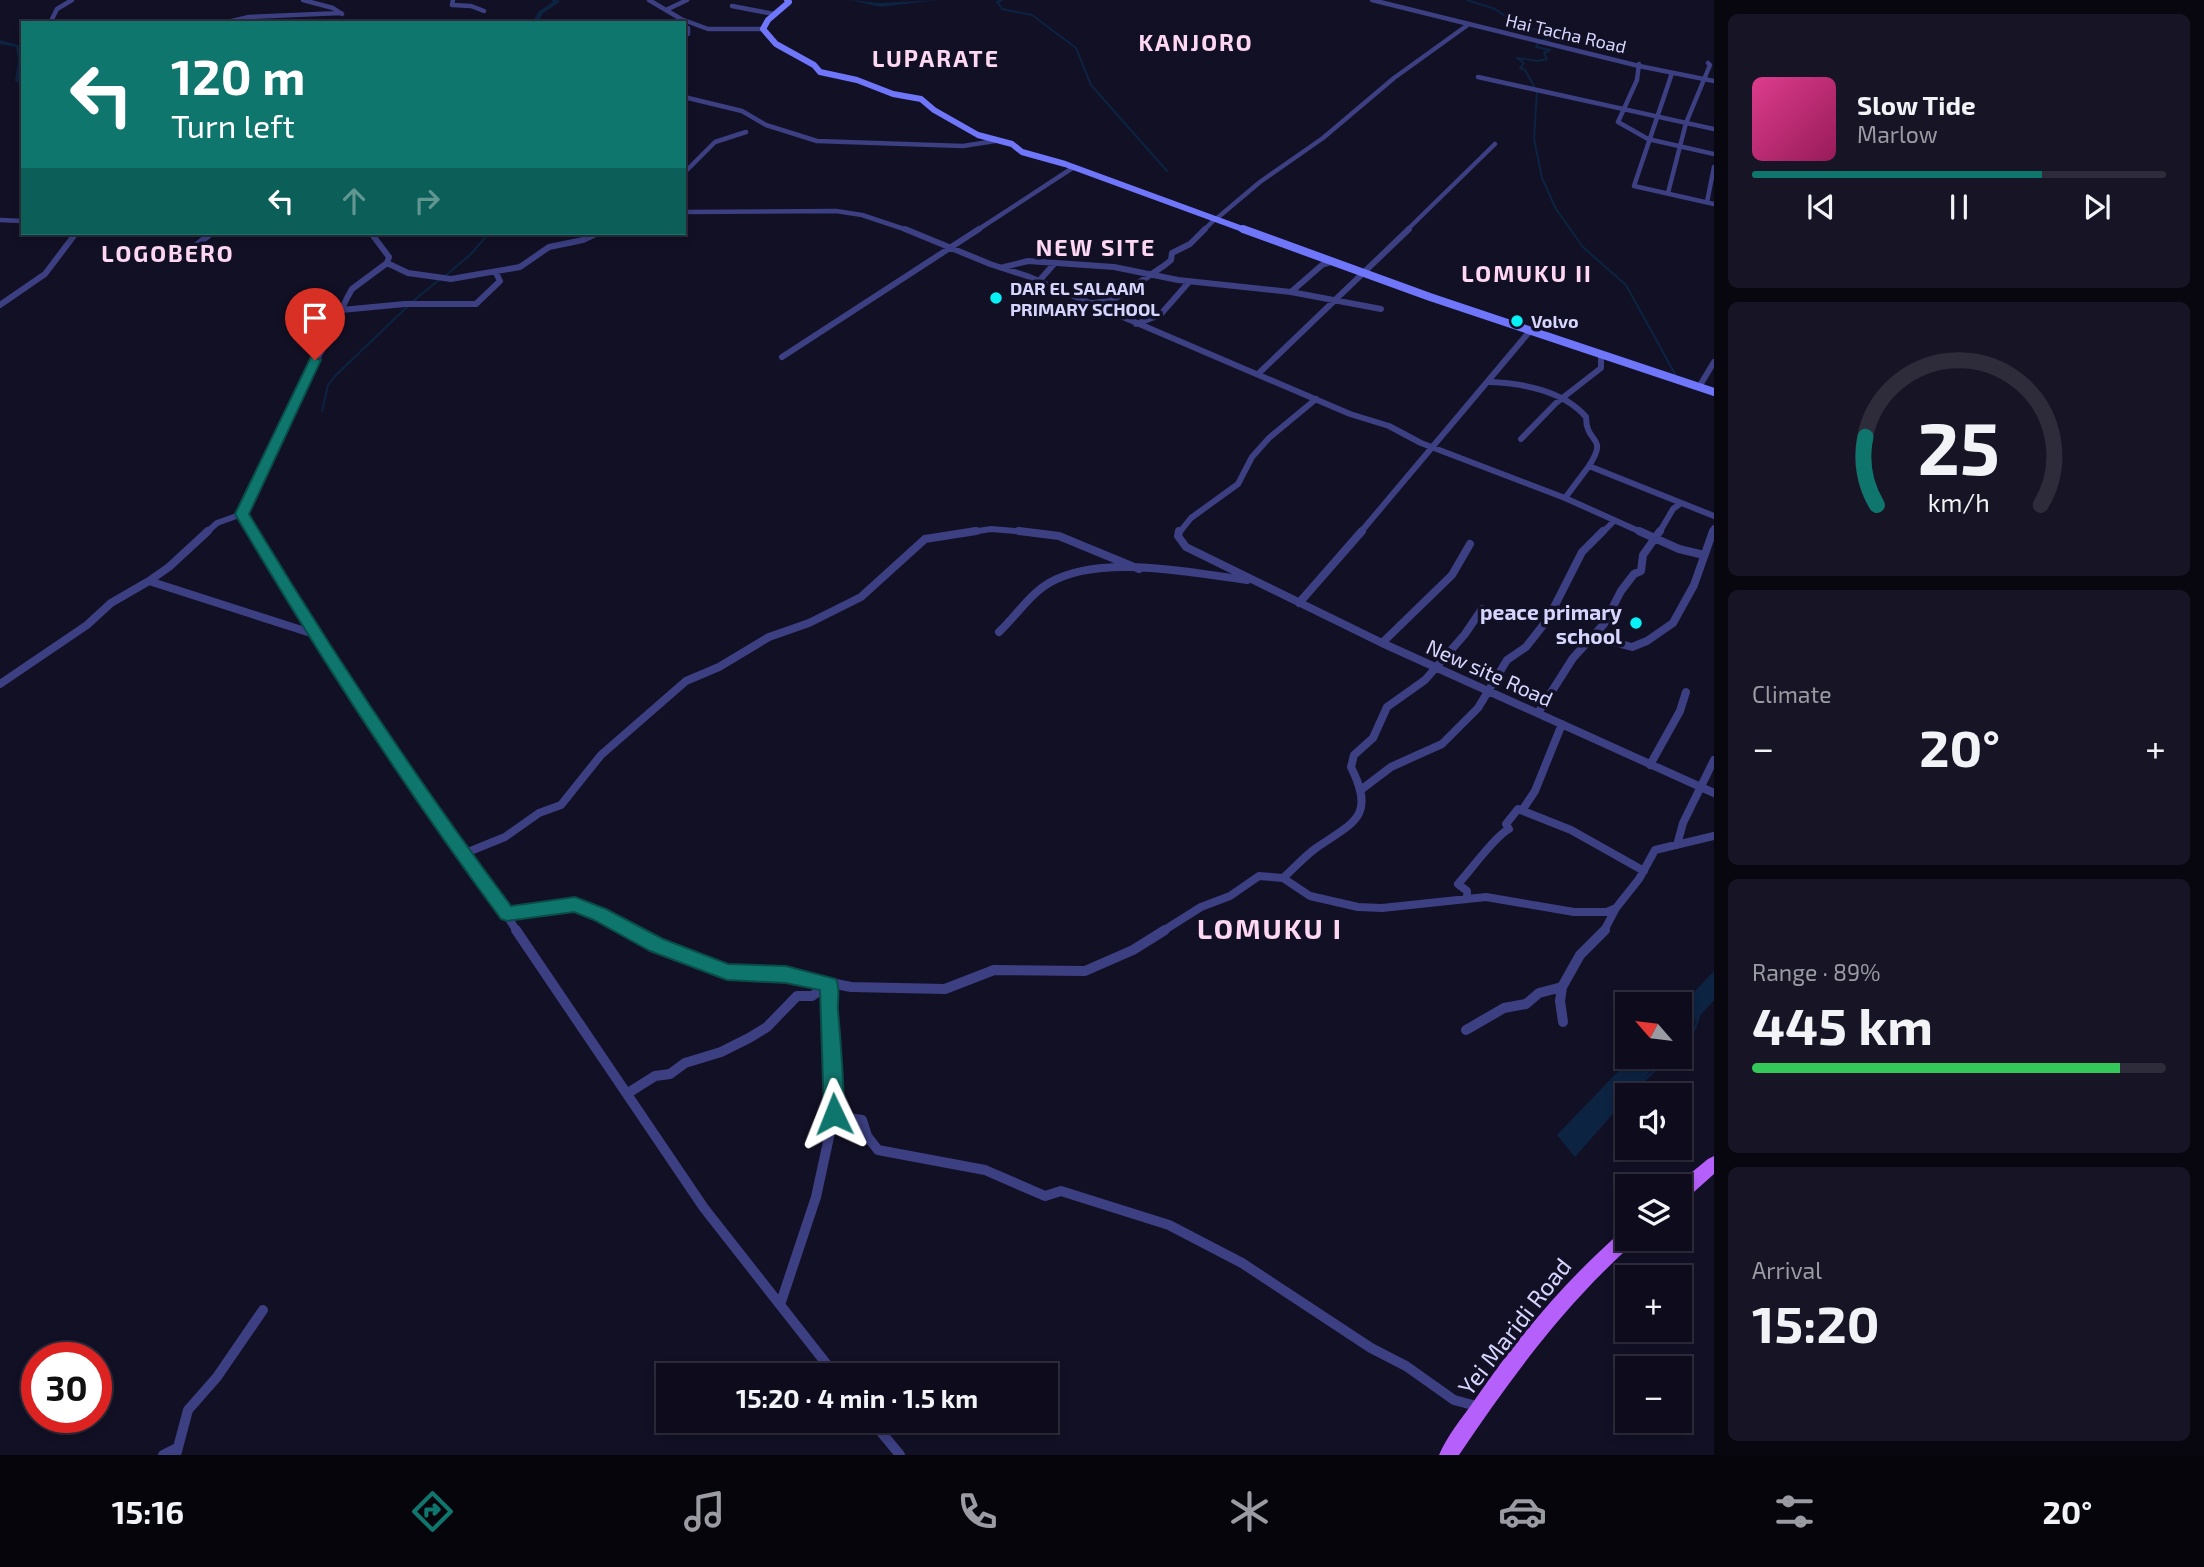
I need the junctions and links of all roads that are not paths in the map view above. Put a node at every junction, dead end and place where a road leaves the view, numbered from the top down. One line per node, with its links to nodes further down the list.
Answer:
1 (72, 0): 13 (street)
2 (303, 0): 14 (street)
3 (453, 0): 10 (street)
4 (649, 0): 9 (street)
5 (687, 0): 9 (street)
6 (787, 0): 11 (street)
7 (1372, 0): 16 (street, Hai Tacha Road)
8 (732, 6): 11 (street)
9 (666, 10): 12 (street)
10 (484, 11)
11 (774, 14): 17 (street)
12 (681, 19): 15 (street); 17 (street)
13 (51, 21)
14 (232, 21)
15 (677, 21)
16 (1469, 24): 18 (street, Hai Tacha Road); 42 (street)
17 (764, 29): 31 (street)
18 (1641, 63): 20 (street, Hai Tacha Road); 25 (street)
19 (1708, 63): 22 (street)
20 (1672, 73): 22 (street, Hai Tacha Road); 26 (street)
21 (1478, 77): 25 (street)
22 (1703, 79): 23 (street, Hai Tacha Road); 27 (street)
23 (1714, 81)
24 (686, 97): 31 (street)
25 (1623, 110): 26 (street); 30 (street)
26 (1655, 116): 27 (street); 30 (street)
27 (1686, 123): 28 (street); 33 (street)
28 (1714, 129)
29 (746, 132): 37 (street)
30 (1648, 139): 33 (street); 38 (street)
31 (995, 141): 35 (street)
32 (1495, 144): 55 (street)
33 (1680, 146): 34 (street); 38 (street)
34 (1714, 154)
35 (1074, 167): 42 (street); 49 (street)
36 (1714, 167): 39 (street)
37 (686, 171)
38 (1668, 193): 39 (street)
39 (1707, 202): 40 (street)
40 (1714, 204)
41 (686, 212): 49 (street)
42 (1215, 219): 51 (street); 57 (street)
43 (0, 220): 44 (street)
44 (21, 221)
45 (74, 235): 63 (street)
46 (210, 235): 50 (street)
47 (372, 235): 52 (street)
48 (594, 235): 56 (street)
49 (953, 246): 54 (street); 69 (street)
50 (183, 255)
51 (1331, 262): 55 (street); 60 (street)
52 (387, 263): 56 (street); 65 (street)
53 (1054, 264): 54 (street); 57 (street); 58 (street)
54 (1004, 267): 58 (street)
55 (1361, 272): 61 (street); 67 (street)
56 (496, 273): 65 (street)
57 (1150, 274): 59 (street); 62 (street)
58 (1039, 281): 62 (street)
59 (1189, 282): 60 (street); 66 (street)
60 (1291, 292): 61 (street)
61 (1336, 300): 64 (street); 71 (street)
62 (1090, 303): 66 (street)
63 (0, 305)
64 (1381, 309)
65 (341, 310): 82 (street)
66 (1136, 324): 71 (street)
67 (1531, 331): 68 (street); 72 (street)
68 (1601, 356): 73 (street); 76 (street)
69 (782, 357)
70 (1714, 362): 73 (street)
71 (1258, 374): 75 (street)
72 (1489, 382): 76 (street); 78 (street)
73 (1699, 387): 74 (street)
74 (1714, 392)
75 (1316, 399): 78 (street); 91 (street, New site Road)
76 (1562, 399): 77 (street); 79 (street)
77 (1521, 439)
78 (1434, 447): 80 (street); 92 (street)
79 (1589, 466): 80 (street); 81 (street)
80 (1565, 498): 84 (street)
81 (1681, 503): 83 (street); 86 (street)
82 (242, 514): 90 (street); 95 (street)
83 (1714, 516)
84 (1614, 521): 86 (street); 100 (street)
85 (1714, 528): 88 (street)
86 (1655, 539): 88 (street); 96 (street)
87 (1469, 544): 97 (street)
88 (1704, 555): 96 (street)
89 (1139, 569): 91 (street); 94 (street); 112 (street)
90 (149, 581): 95 (street); 99 (street)
91 (1253, 581): 92 (street, New site Road)
92 (1299, 603): 97 (street, New site Road)
93 (1482, 609): 98 (street)
94 (999, 632)
95 (314, 634): 112 (street)
96 (1594, 637): 102 (street)
97 (1382, 643): 98 (street, New site Road)
98 (1437, 666): 100 (street, New site Road); 107 (street)
99 (0, 684)
100 (1491, 691): 102 (street, New site Road); 107 (street)
101 (1686, 692): 105 (street)
102 (1538, 713): 103 (street, New site Road)
103 (1562, 724): 105 (street, New site Road); 109 (street)
104 (1714, 760): 106 (street)
105 (1650, 765): 106 (street, New site Road)
106 (1702, 788): 108 (street, New site Road); 111 (street)
107 (1362, 789): 114 (street)
108 (1714, 793)
109 (1523, 809): 113 (street); 115 (street)
110 (1714, 836): 111 (street)
111 (1676, 845): 113 (street)
112 (463, 854): 117 (street)
113 (1644, 871): 116 (street)
114 (1283, 878): 115 (street); 118 (street)
115 (1467, 898): 116 (street)
116 (1616, 908): 119 (street)
117 (507, 914): 118 (street); 122 (street)
118 (829, 984): 122 (street); 123 (street)
119 (1562, 987): 120 (street); 121 (street)
120 (1563, 1022)
121 (1465, 1030)
122 (628, 1093): 127 (street)
123 (832, 1093): 127 (street); 130 (street)
124 (1714, 1164): 125 (main road)
125 (1692, 1182)
126 (1615, 1249): 130 (main road, Yei Maridi Road)
127 (780, 1305): 129 (street)
128 (263, 1310): 132 (street)
129 (826, 1363)
130 (1480, 1407): 135 (main road, Yei Maridi Road)
131 (882, 1433): 134 (street)
132 (176, 1452): 133 (street)
133 (163, 1455)
134 (900, 1455)
135 (1448, 1455)

